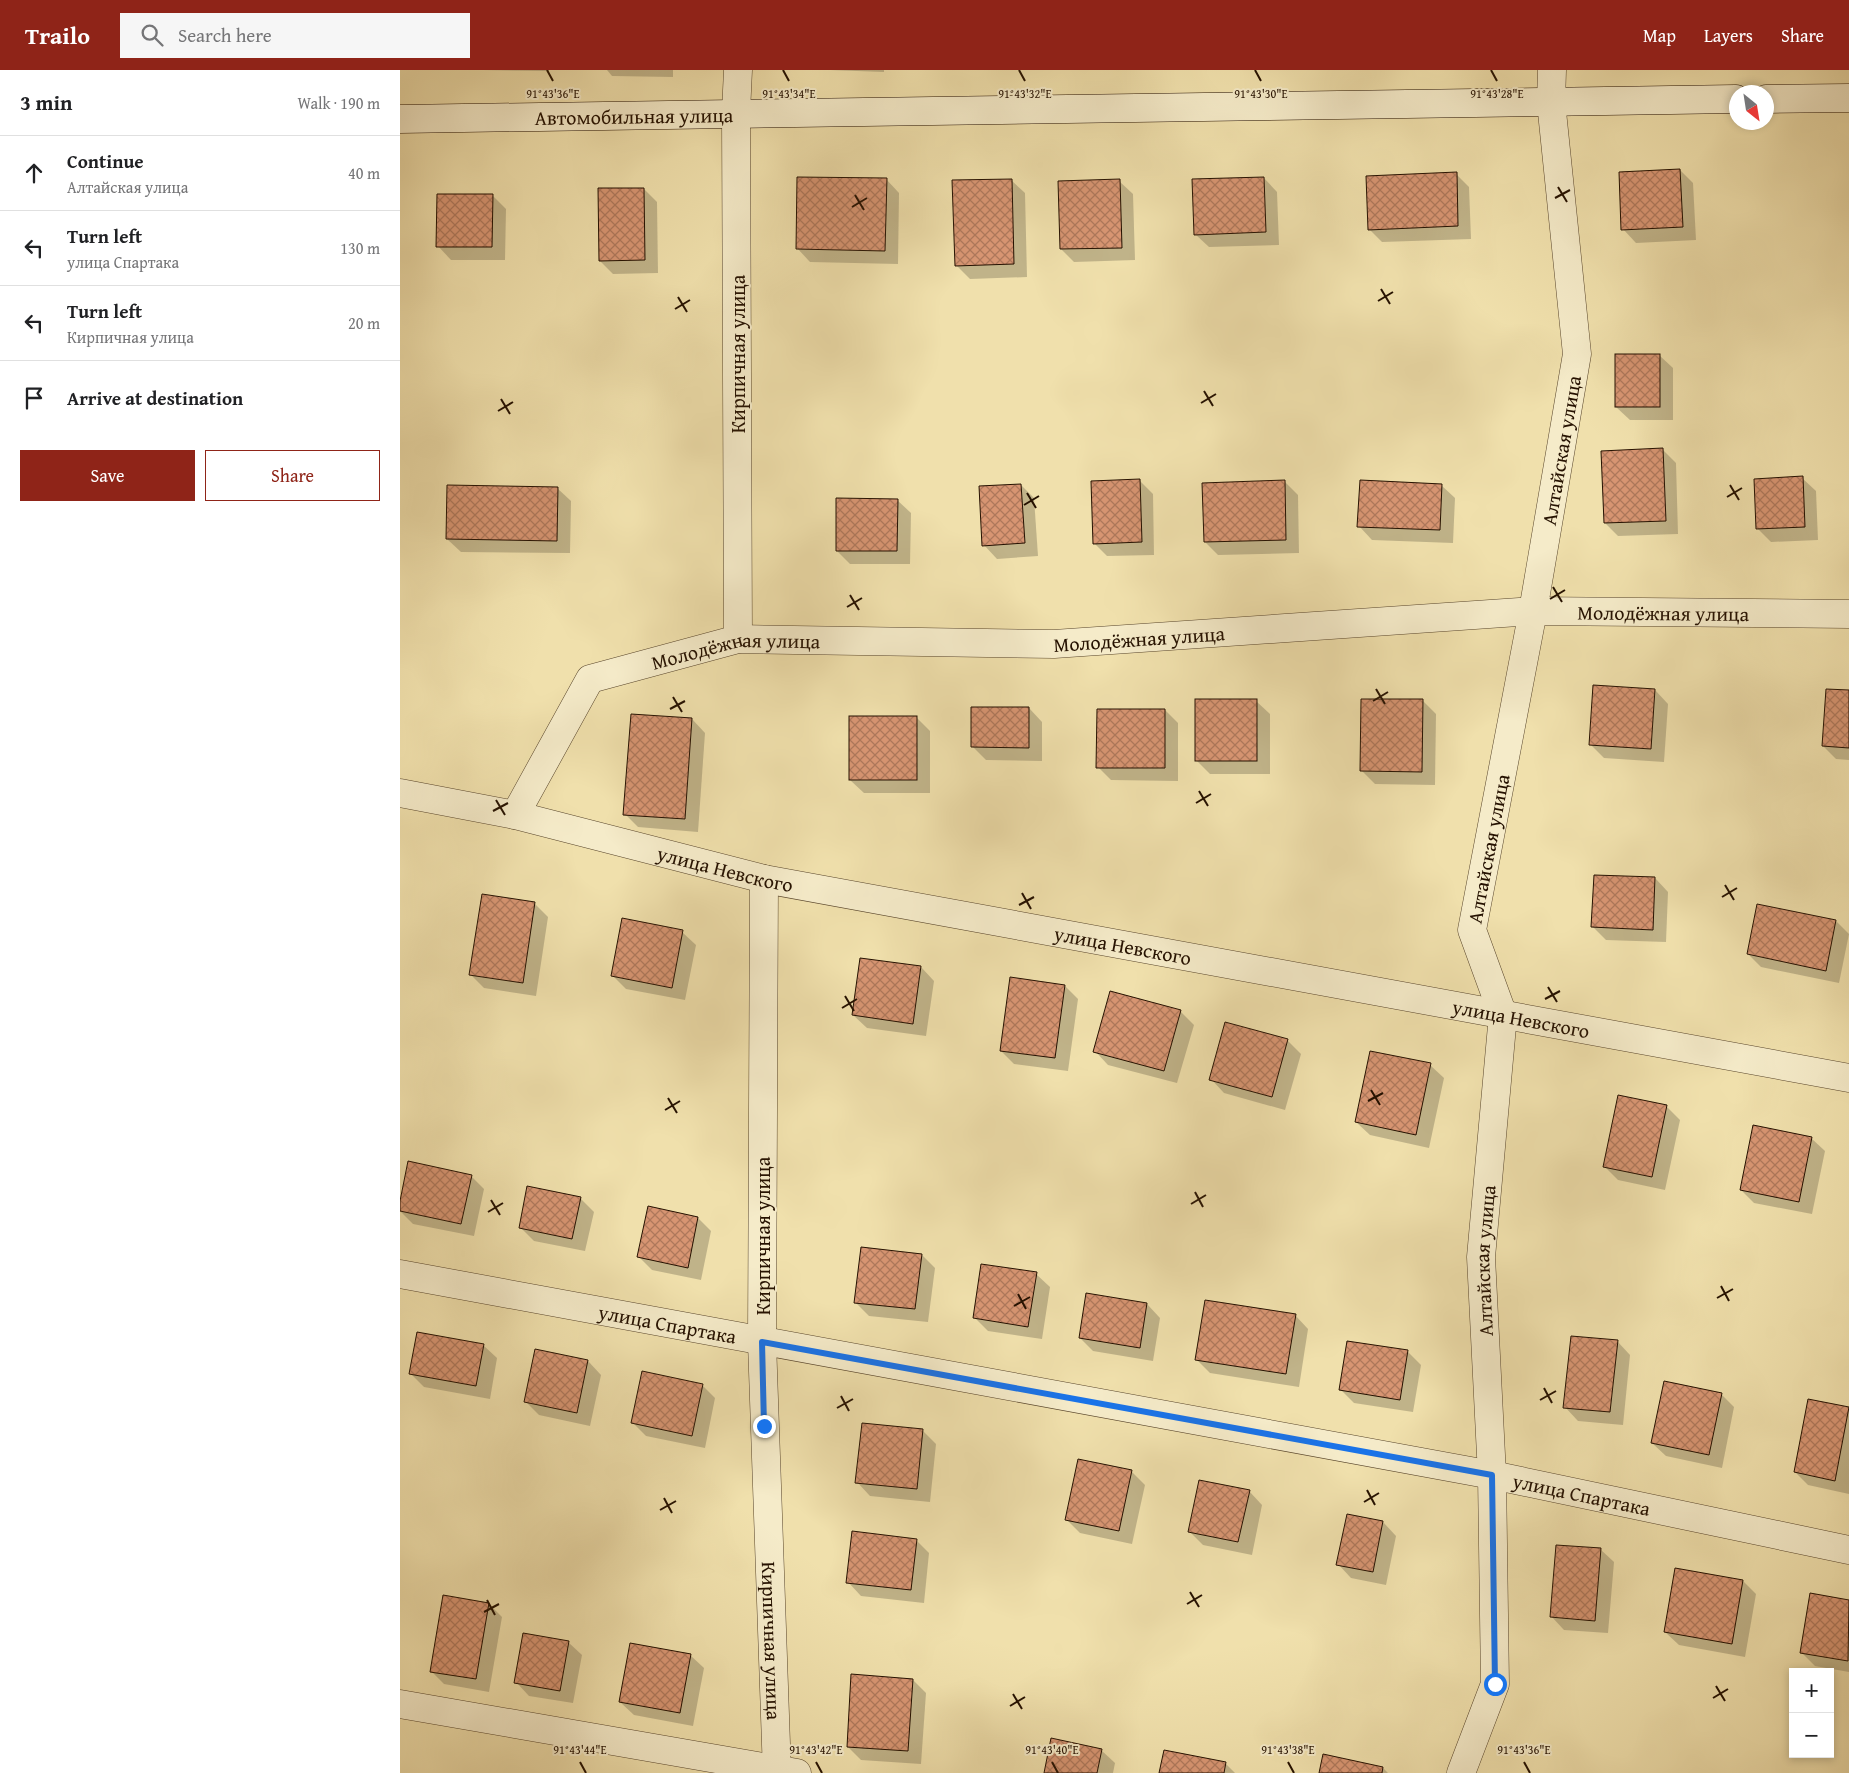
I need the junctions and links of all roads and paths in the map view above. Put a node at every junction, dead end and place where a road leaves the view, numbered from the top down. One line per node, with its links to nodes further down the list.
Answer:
1 (738, 70): 7 (street, Кирпичная улица)
2 (1552, 70): 6 (street, Алтайская улица)
3 (1849, 98): 5 (street)
4 (1729, 99): 6 (street, Автомобильная улица)
5 (1774, 99)
6 (1551, 102): 7 (street, Автомобильная улица); 9 (street, Алтайская улица)
7 (736, 112): 8 (street, Автомобильная улица); 11 (street, Кирпичная улица)
8 (400, 119)
9 (1533, 611): 10 (street, Молодёжная улица); 11 (street, Молодёжная улица); 15 (street, Алтайская улица)
10 (1849, 614)
11 (738, 639): 13 (street, Молодёжная улица)
12 (400, 793): 13 (street, улица Невского)
13 (516, 815): 14 (street, улица Невского)
14 (764, 879): 15 (street, улица Невского); 18 (street, Кирпичная улица)
15 (1503, 1015): 16 (street, улица Невского); 19 (street, Алтайская улица)
16 (1849, 1078)
17 (400, 1274): 18 (street, улица Спартака)
18 (762, 1342): 19 (street, улица Спартака); 22 (street, Кирпичная улица)
19 (1492, 1475): 20 (street, улица Спартака); 23 (street, Алтайская улица)
20 (1849, 1550)
21 (400, 1704): 22 (street)
22 (784, 1772)
23 (1461, 1773)

